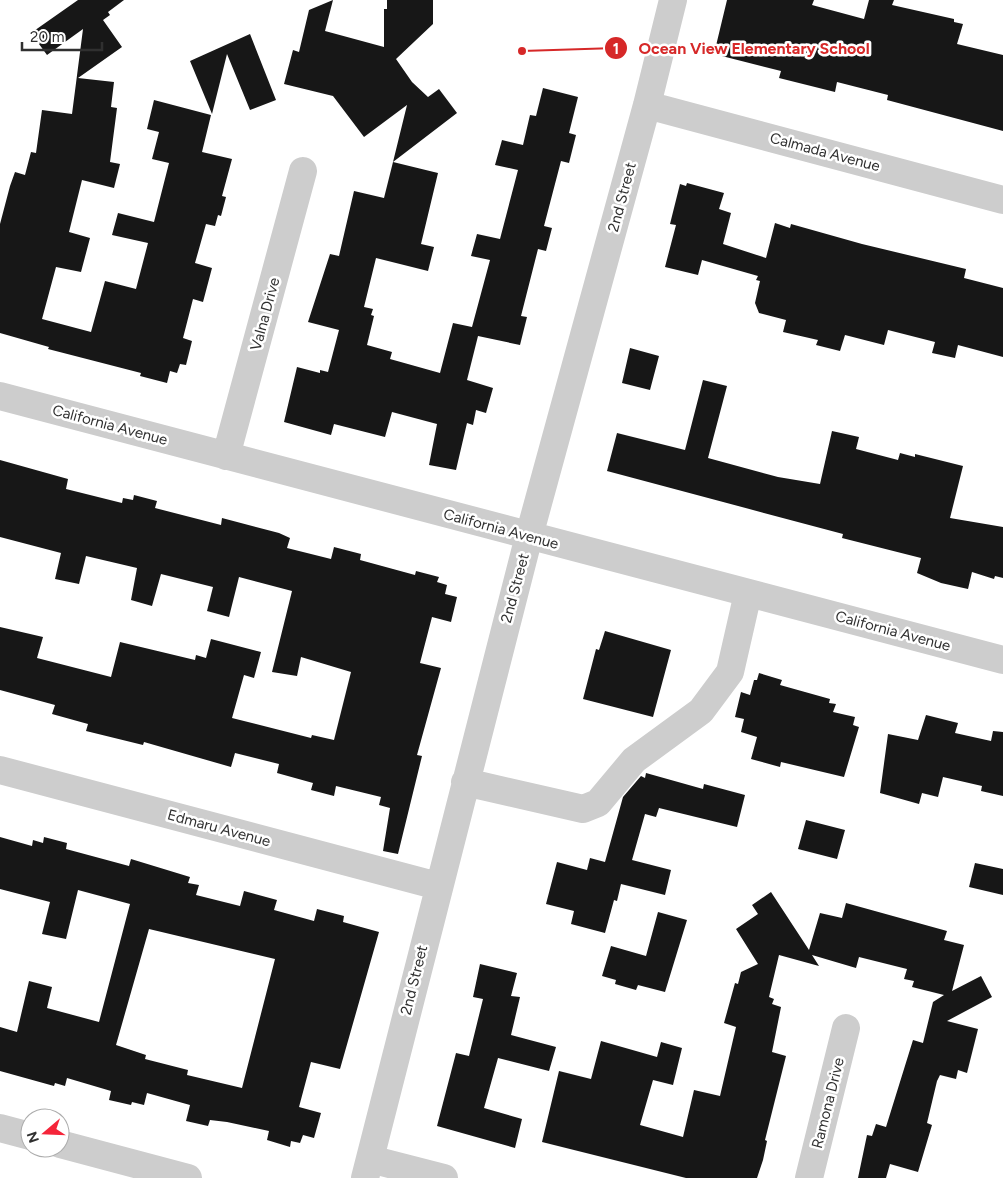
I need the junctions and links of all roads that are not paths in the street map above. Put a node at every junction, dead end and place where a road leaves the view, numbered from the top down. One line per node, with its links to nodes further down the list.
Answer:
1 (673, 0): 2 (street, 2nd Street)
2 (647, 105): 4 (street, Calmada Avenue); 7 (street, 2nd Street)
3 (304, 171): 6 (street, Valna Drive)
4 (1003, 200)
5 (0, 396): 6 (street, California Avenue)
6 (226, 456): 7 (street, California Avenue)
7 (529, 536): 8 (street, California Avenue); 11 (street, 2nd Street)
8 (748, 593): 9 (street, California Avenue); 11 (street)
9 (1003, 660)
10 (0, 770): 12 (street, Edmaru Avenue)
11 (465, 782): 12 (street, 2nd Street)
12 (438, 886): 17 (street, 2nd Street)
13 (846, 1028): 20 (street, Ramona Drive)
14 (0, 1128): 15 (street)
15 (20, 1133)
16 (70, 1147): 18 (street)
17 (368, 1168): 19 (street)
18 (188, 1178)
19 (444, 1178)
20 (809, 1178)

